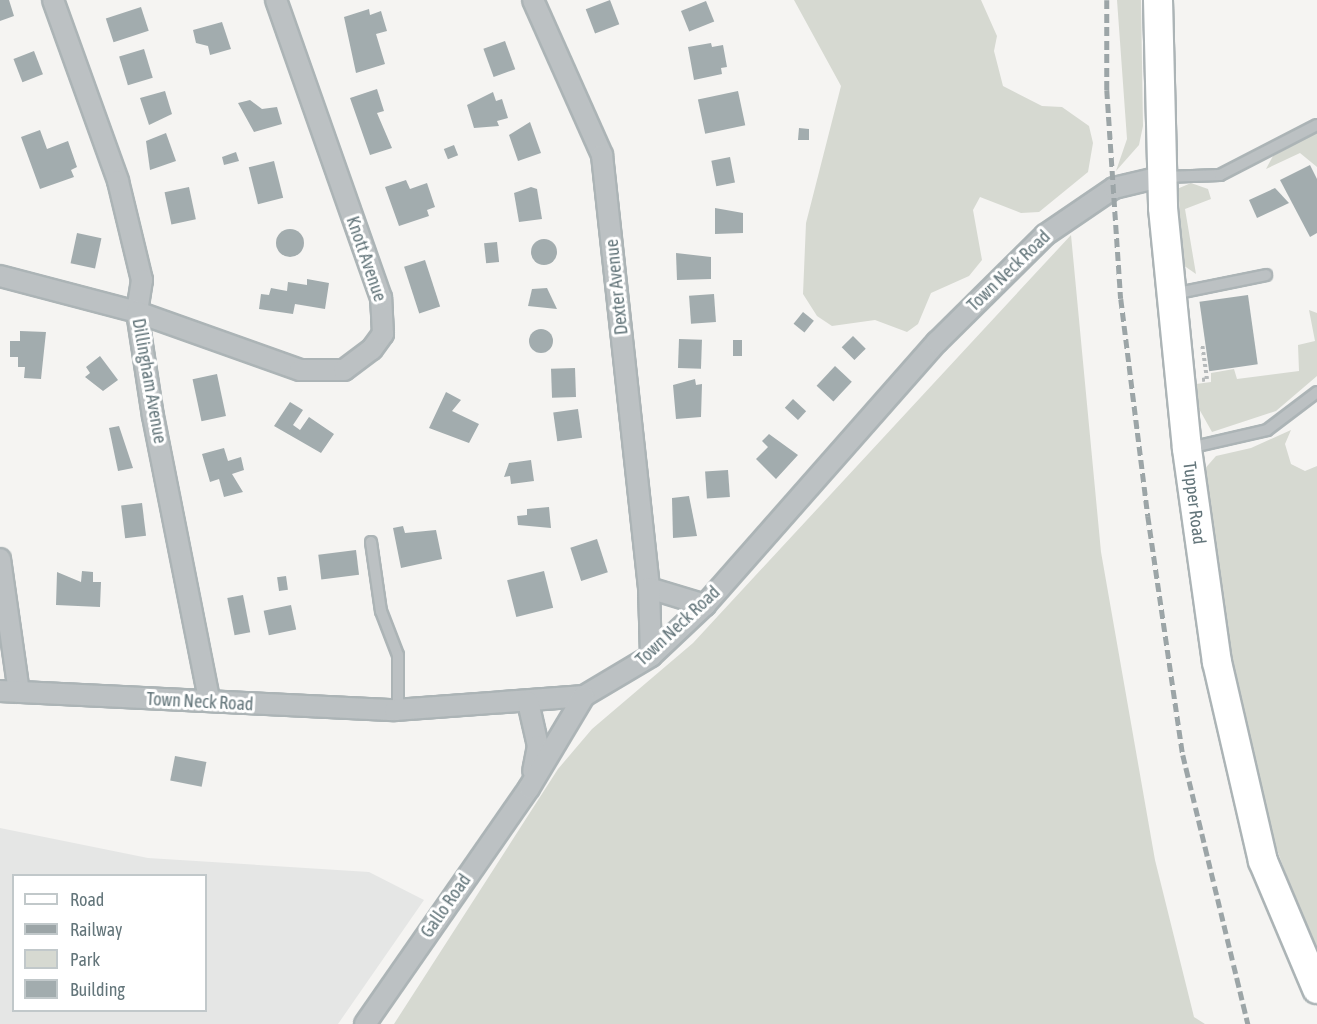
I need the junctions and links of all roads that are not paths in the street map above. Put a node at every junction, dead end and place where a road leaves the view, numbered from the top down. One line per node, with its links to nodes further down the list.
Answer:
1 (54, 0): 10 (street, Dillingham Avenue)
2 (276, 0): 10 (street, Knott Avenue)
3 (533, 0): 15 (street, Dexter Avenue)
4 (1158, 0): 6 (main road, Tupper Road)
5 (1317, 125): 6 (lane)
6 (1160, 177): 9 (main road, Tupper Road); 16 (street, Town Neck Road)
7 (1266, 275): 9 (lane)
8 (0, 276): 10 (street, Knott Avenue)
9 (1170, 294): 12 (main road, Tupper Road)
10 (137, 312): 20 (street, Dillingham Avenue)
11 (1317, 392): 12 (lane)
12 (1187, 449): 24 (main road, Tupper Road)
13 (371, 542): 22 (lane)
14 (0, 559): 18 (street)
15 (649, 588): 16 (street); 17 (street, Dexter Avenue)
16 (705, 605): 17 (street, Town Neck Road)
17 (651, 656): 19 (street, Town Neck Road)
18 (10, 692): 20 (street, Town Neck Road)
19 (584, 696): 21 (street, Town Neck Road); 23 (street, Gallo Road)
20 (209, 700): 22 (street, Town Neck Road)
21 (528, 702): 22 (street, Town Neck Road); 23 (street, Gallo Road)
22 (398, 710)
23 (529, 788): 25 (street, Gallo Road)
24 (1317, 989)
25 (365, 1024)

